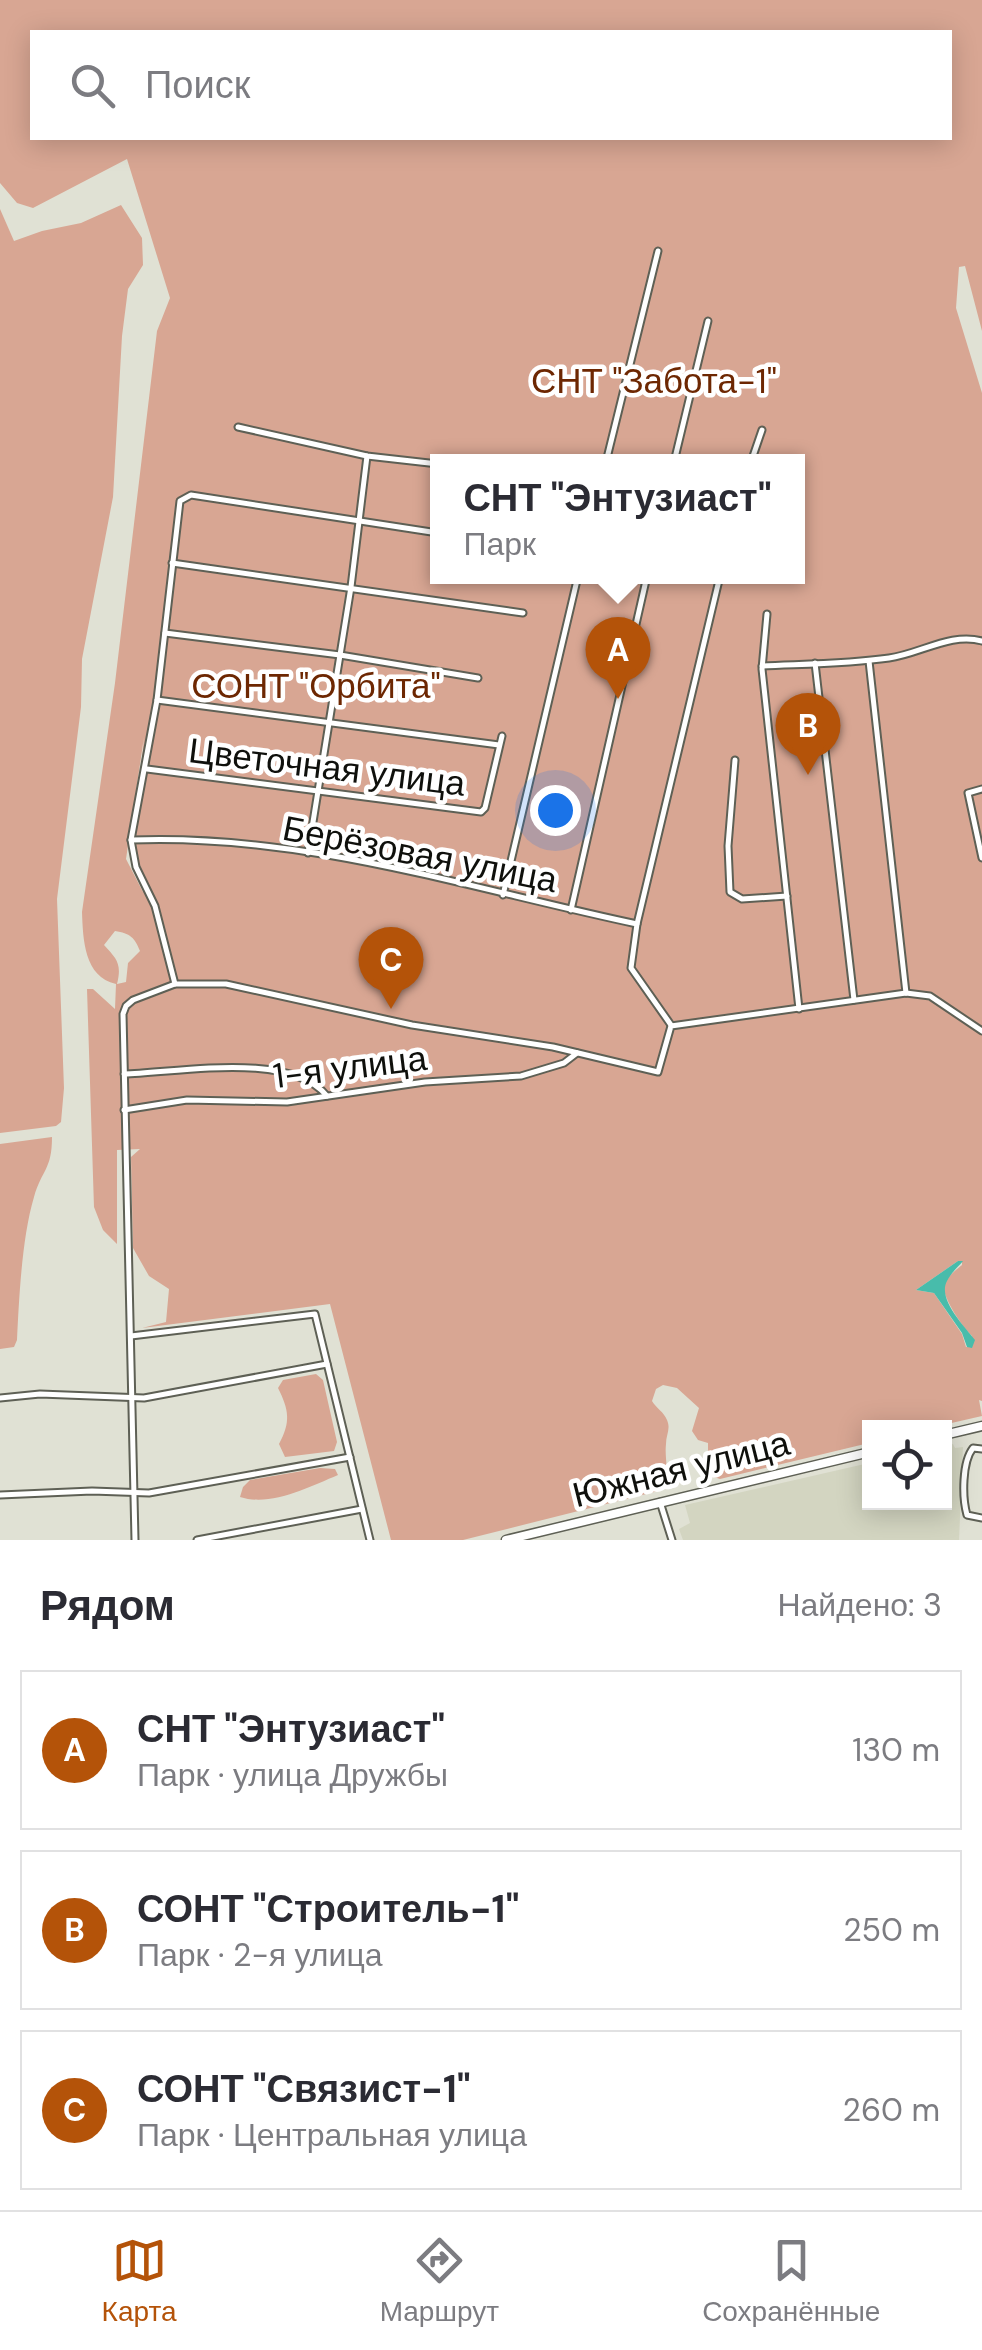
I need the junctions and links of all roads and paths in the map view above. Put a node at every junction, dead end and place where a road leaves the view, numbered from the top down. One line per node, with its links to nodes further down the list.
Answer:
1 (658, 251): 5 (street)
2 (708, 321): 6 (street)
3 (238, 427): 8 (street)
4 (762, 430): 7 (street)
5 (608, 454)
6 (676, 454)
7 (754, 454)
8 (367, 456): 9 (street); 10 (street)
9 (430, 463)
10 (360, 521): 11 (street); 12 (street); 16 (street)
11 (430, 532)
12 (172, 563): 16 (street); 19 (street)
13 (576, 584): 38 (street)
14 (645, 584): 40 (street)
15 (718, 584): 41 (street)
16 (351, 587): 17 (street); 21 (street)
17 (522, 613)
18 (767, 614): 24 (street)
19 (165, 633): 21 (street); 26 (street)
20 (982, 641): 22 (street)
21 (340, 656): 25 (street); 27 (street)
22 (869, 661): 23 (street); 43 (street)
23 (815, 663): 24 (street); 44 (street)
24 (762, 666): 39 (street)
25 (478, 678)
26 (157, 700): 27 (street); 31 (street)
27 (329, 723): 29 (street); 32 (street)
28 (502, 736): 29 (street, Цветочная улица)
29 (500, 745): 32 (street, Цветочная улица)
30 (734, 760): 39 (street)
31 (147, 768): 32 (street, Цветочная улица); 35 (street)
32 (320, 789): 36 (street)
33 (982, 789): 34 (street)
34 (981, 839): 37 (street)
35 (132, 840): 36 (street, Берёзовая улица); 42 (street)
36 (308, 853): 38 (street, Берёзовая улица)
37 (982, 858)
38 (503, 895): 40 (street, Берёзовая улица)
39 (787, 896): 45 (street)
40 (570, 910): 41 (street, Берёзовая улица)
41 (637, 924): 46 (street)
42 (176, 984): 48 (street); 49 (street)
43 (906, 994): 44 (street); 47 (street)
44 (854, 1000): 45 (street)
45 (798, 1009): 46 (street)
46 (671, 1026): 48 (street)
47 (982, 1032)
48 (577, 1052): 50 (street, 1-я улица)
49 (124, 1074): 50 (street); 51 (street)
50 (326, 1096): 51 (street, 1-я улица)
51 (124, 1110): 52 (street)
52 (130, 1336): 53 (street); 55 (street)
53 (326, 1364): 55 (street); 60 (street)
54 (0, 1398): 55 (street)
55 (132, 1399): 61 (street)
56 (982, 1426): 57 (main road)
57 (952, 1433)
58 (982, 1449): 65 (street)
59 (862, 1454): 63 (main road, Южная улица)
60 (350, 1457): 61 (street); 64 (street)
61 (134, 1493): 62 (street); 67 (street)
62 (0, 1495)
63 (660, 1502): 66 (main road, Южная улица); 71 (street)
64 (362, 1509): 68 (street); 69 (street)
65 (982, 1518)
66 (546, 1535): 70 (main road, Южная улица)
67 (135, 1540)
68 (198, 1540)
69 (370, 1540)
70 (506, 1540)
71 (672, 1540)

